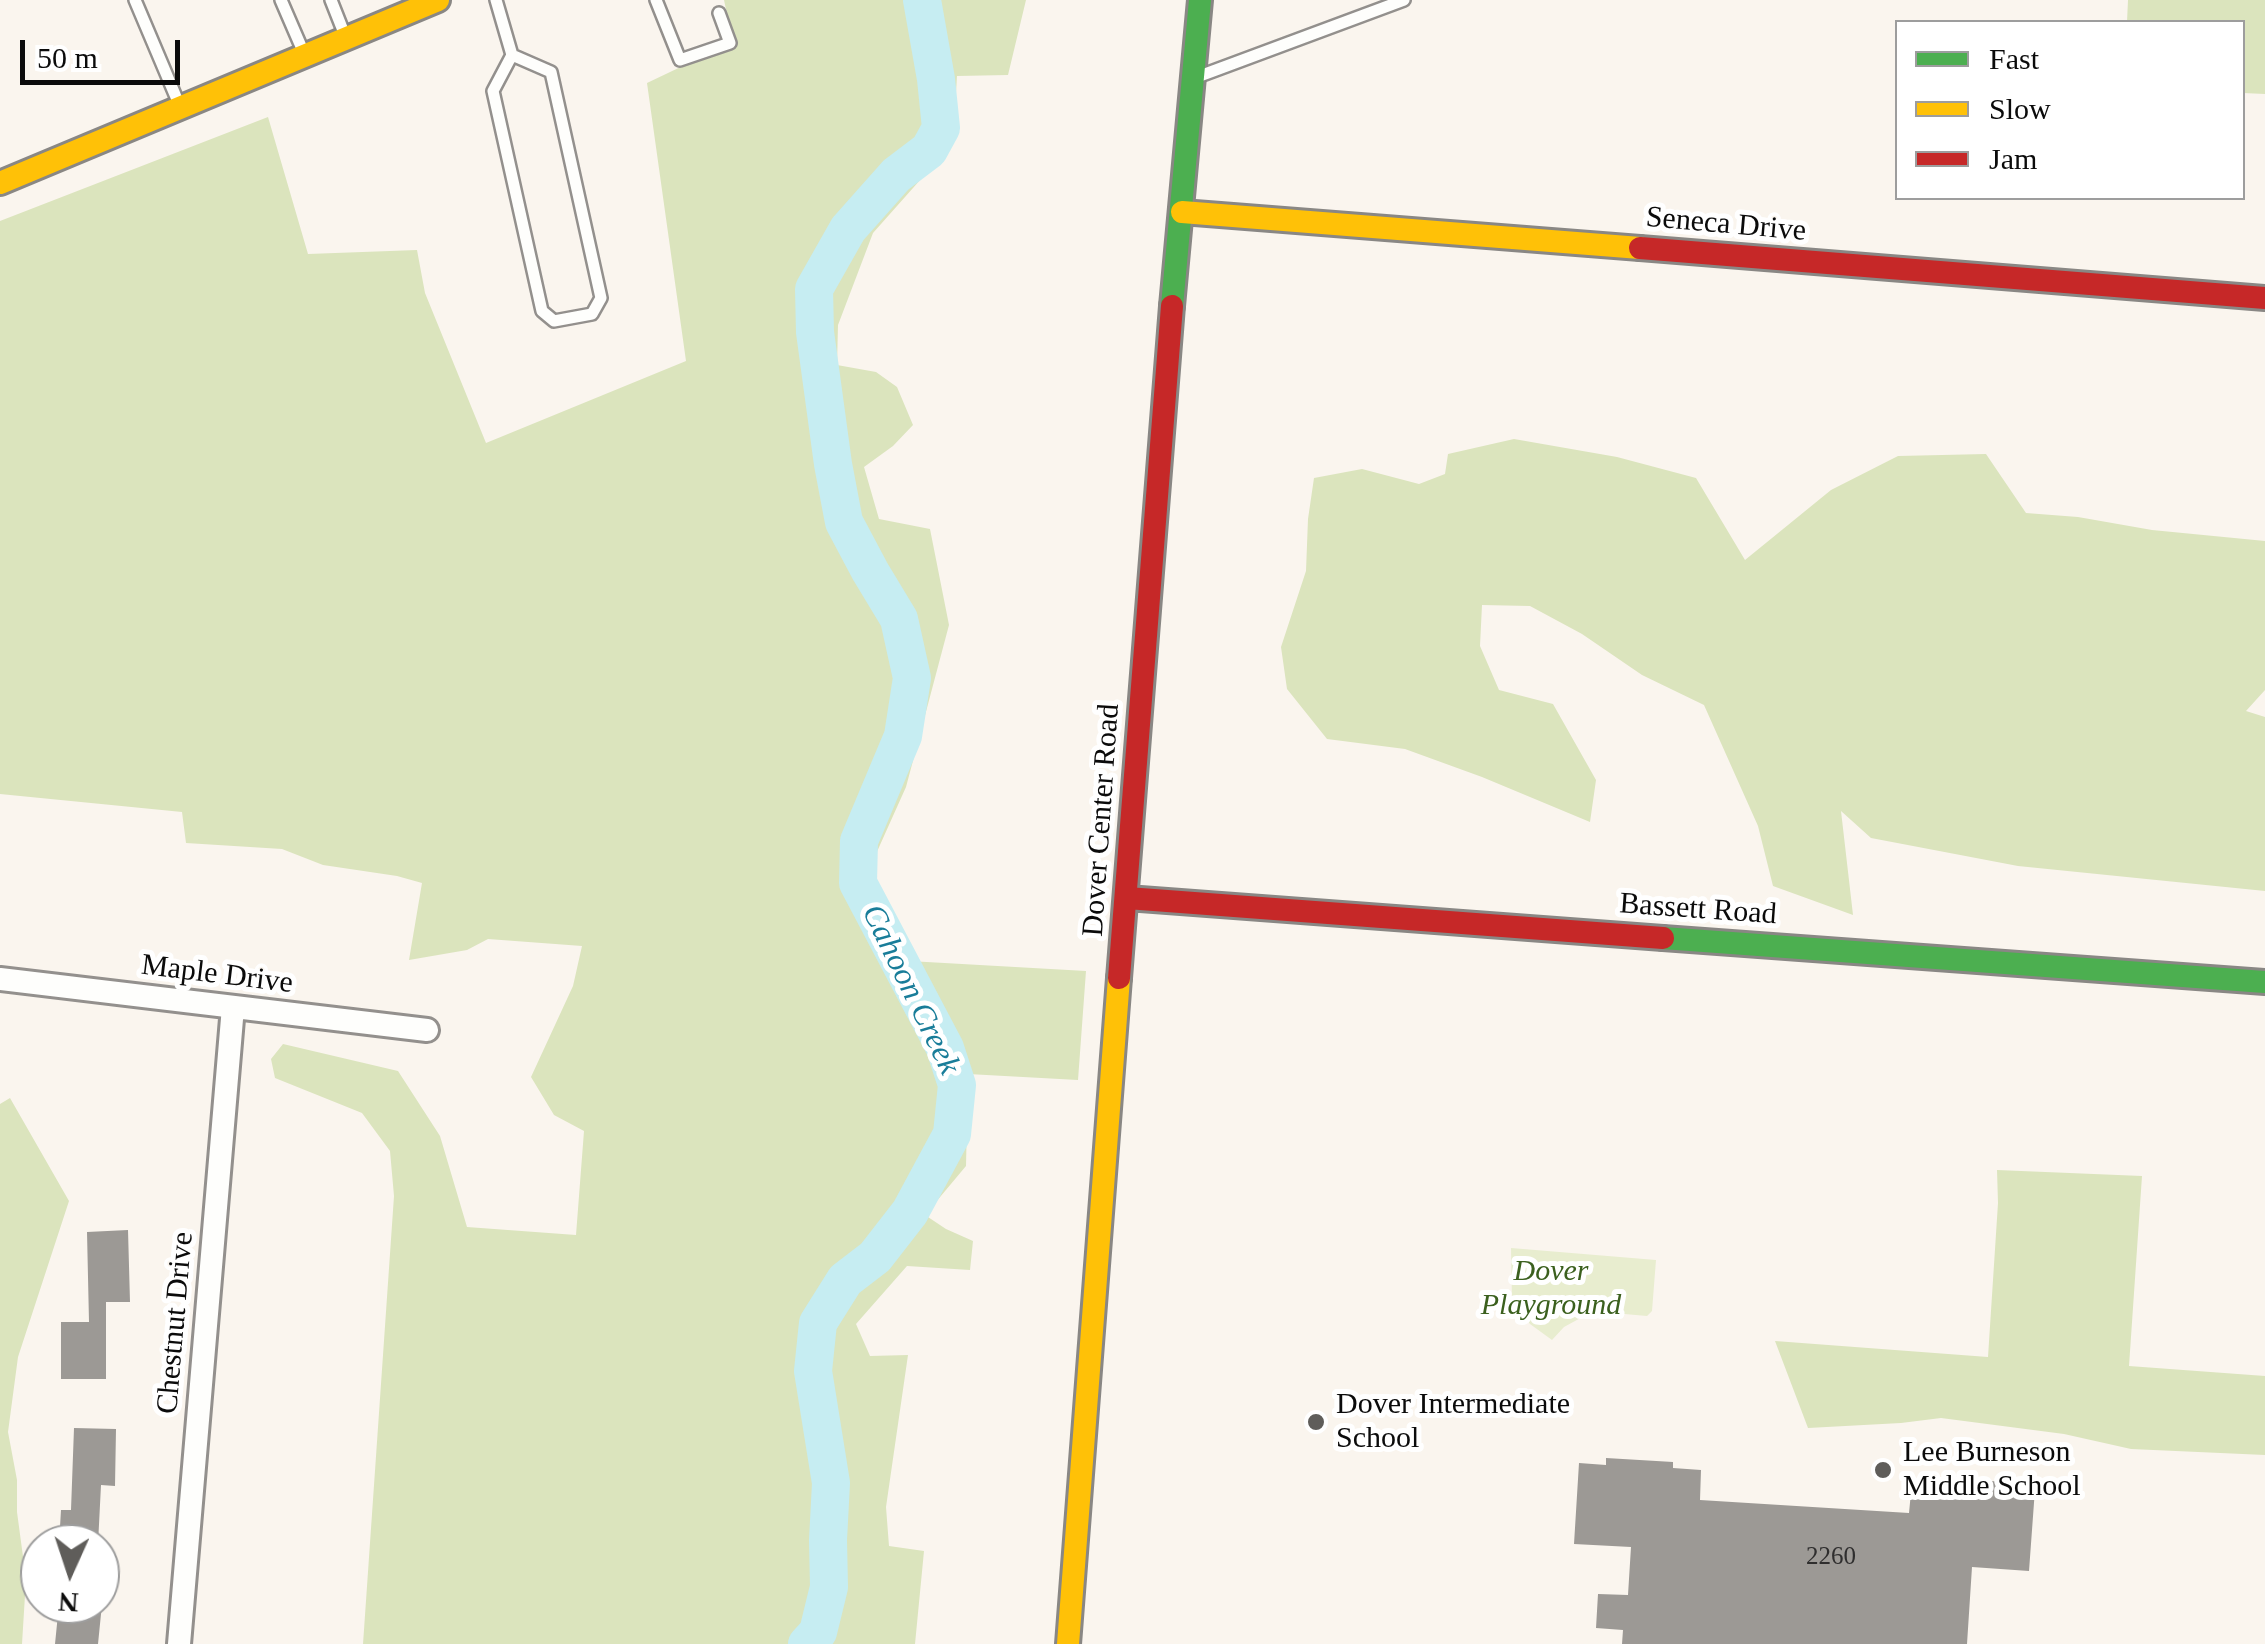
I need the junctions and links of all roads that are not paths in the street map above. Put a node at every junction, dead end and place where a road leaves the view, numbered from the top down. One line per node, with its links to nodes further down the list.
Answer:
1 (134, 0): 15 (lane)
2 (281, 0): 13 (lane)
3 (331, 0): 11 (lane)
4 (438, 0): 9 (street)
5 (496, 0): 12 (lane)
6 (656, 0): 10 (lane)
7 (1200, 0): 14 (street, Dover Center Road)
8 (1404, 0): 14 (lane)
9 (397, 8): 11 (street)
10 (719, 13)
11 (346, 38): 13 (street)
12 (512, 55): 12 (lane)
13 (304, 56): 15 (street)
14 (1193, 78): 17 (street, Dover Center Road)
15 (180, 108): 16 (street)
16 (0, 183)
17 (1182, 212): 18 (street, Seneca Drive); 19 (street, Dover Center Road)
18 (2265, 298)
19 (1127, 898): 21 (street, Bassett Road); 25 (street, Dover Center Road)
20 (0, 979): 22 (street, Maple Drive)
21 (2265, 982)
22 (234, 1007): 23 (street, Maple Drive); 24 (street, Chestnut Drive)
23 (426, 1030)
24 (179, 1644)
25 (1068, 1644)

